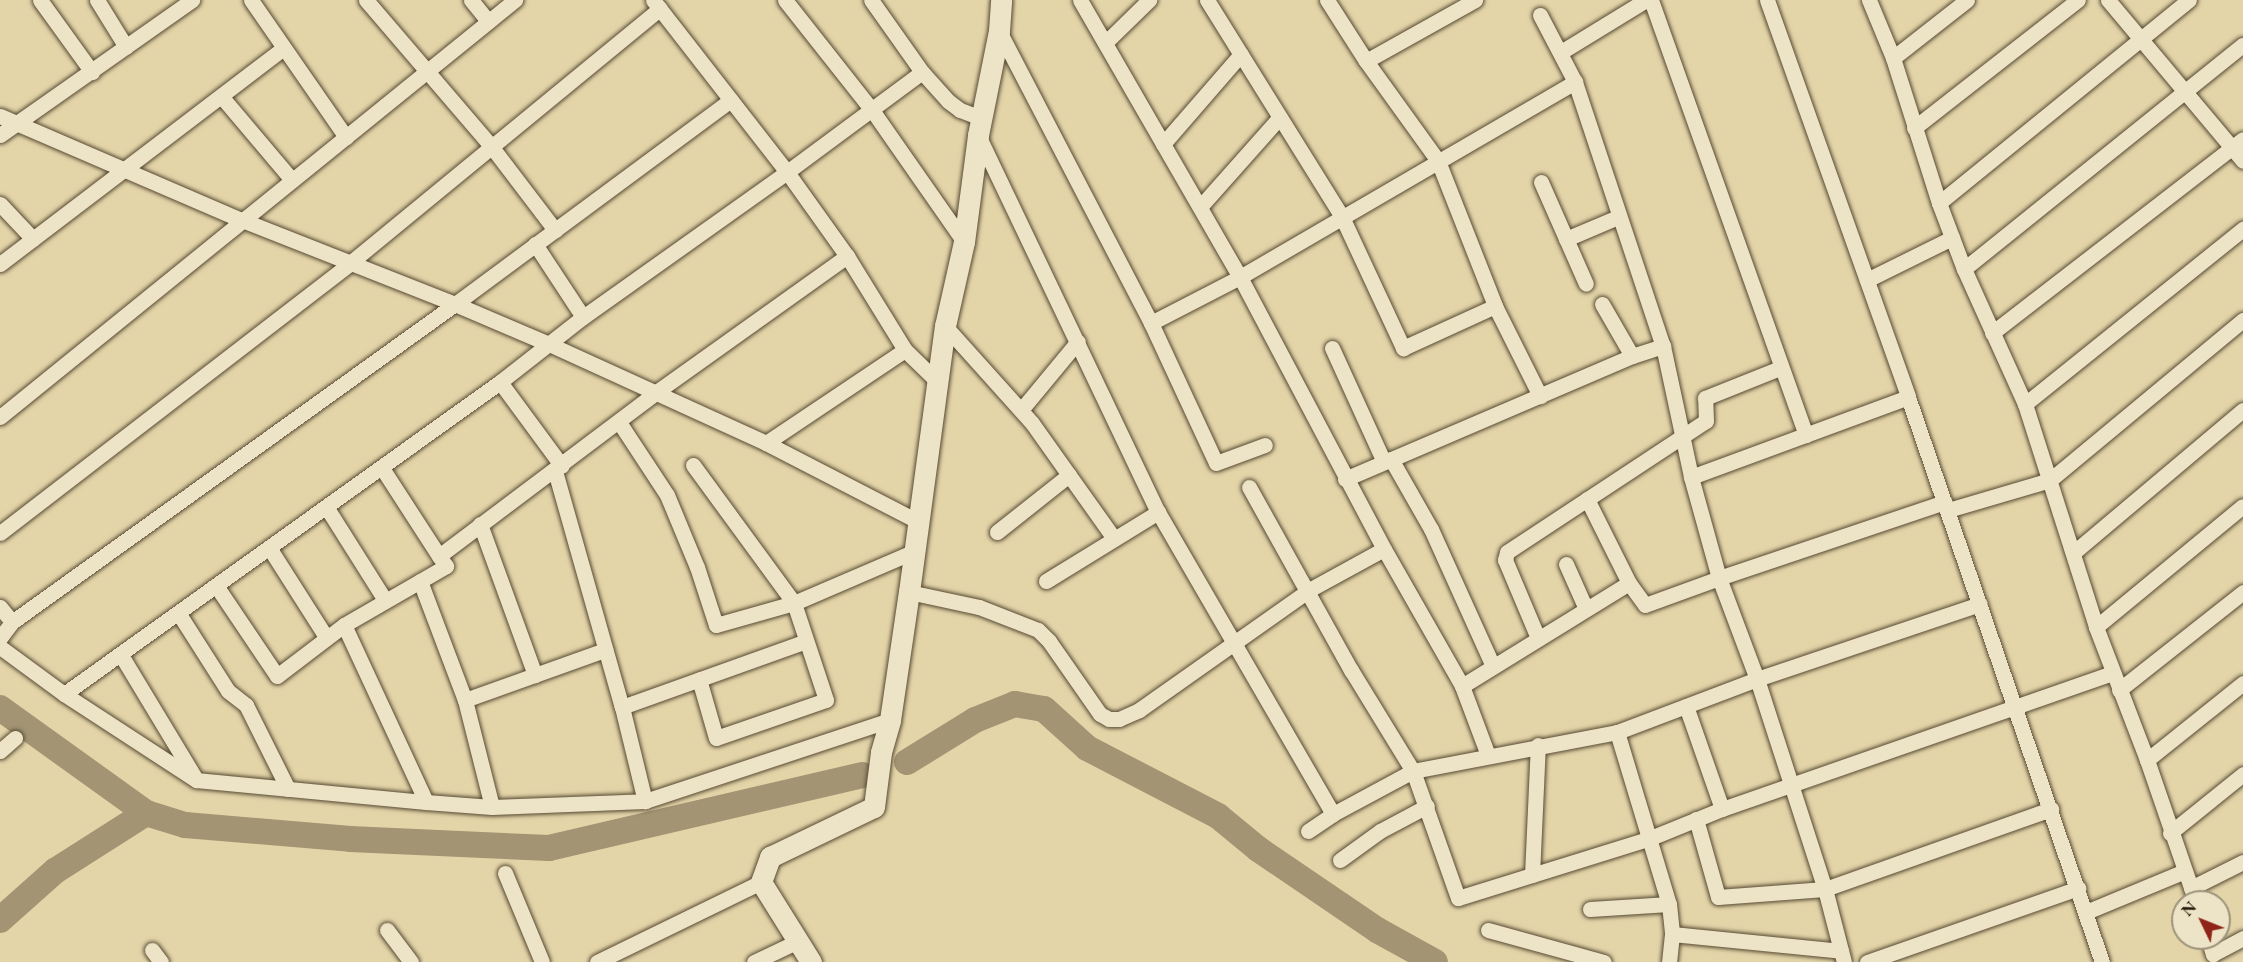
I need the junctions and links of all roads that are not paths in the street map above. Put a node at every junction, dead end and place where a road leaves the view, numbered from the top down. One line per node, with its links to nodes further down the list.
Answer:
1 (40, 0): 39 (street)
2 (97, 0): 32 (street)
3 (192, 0): 25 (street)
4 (250, 0): 33 (street)
5 (366, 0): 38 (street)
6 (471, 0): 27 (street)
7 (515, 0): 27 (street)
8 (785, 0): 45 (street)
9 (871, 0): 40 (street)
10 (1001, 0): 28 (main road)
11 (1080, 0): 30 (street)
12 (1149, 0): 30 (street)
13 (1207, 0): 35 (street)
14 (1327, 0): 37 (street)
15 (1475, 0): 37 (street)
16 (1646, 0): 34 (street)
17 (1652, 0): 96 (street)
18 (1767, 0): 80 (street)
19 (1869, 0): 36 (street)
20 (1967, 0): 36 (street)
21 (2078, 0): 50 (street)
22 (2108, 0): 29 (street)
23 (2189, 0): 29 (street)
24 (657, 4): 44 (street); 55 (street)
25 (174, 5): 32 (street)
26 (1540, 15): 34 (street)
27 (488, 21): 38 (street)
28 (999, 31): 49 (main road); 87 (street)
29 (2141, 38): 42 (street); 62 (street)
30 (1105, 43): 54 (street)
31 (2243, 45): 42 (street)
32 (126, 47): 39 (street)
33 (282, 49): 43 (street); 52 (street)
34 (1561, 51): 41 (street)
35 (1241, 54): 47 (street); 54 (street)
36 (1893, 58): 50 (street)
37 (1366, 61): 57 (street)
38 (428, 70): 52 (street); 55 (street)
39 (92, 72): 48 (street)
40 (922, 72): 45 (street); 49 (street)
41 (1575, 82): 57 (street); 66 (street)
42 (2187, 91): 53 (street); 78 (street)
43 (221, 96): 58 (street); 60 (street)
44 (731, 100): 59 (street); 69 (street)
45 (872, 110): 59 (street); 73 (street)
46 (0, 116): 48 (street)
47 (1280, 117): 64 (street); 65 (street)
48 (18, 123): 51 (street); 58 (street)
49 (980, 127): 73 (main road); 90 (street)
50 (1914, 128): 62 (street)
51 (0, 135)
52 (346, 137): 60 (street)
53 (2238, 143): 56 (street); 89 (street)
54 (1163, 144): 64 (street)
55 (491, 146): 69 (street); 76 (street)
56 (2243, 161)
57 (1438, 162): 65 (street); 84 (street)
58 (125, 170): 67 (street); 71 (street)
59 (787, 172): 75 (street); 85 (street)
60 (292, 180): 67 (street)
61 (1541, 182): 72 (street)
62 (1939, 203): 70 (street)
63 (0, 204): 71 (street)
64 (1200, 207): 79 (street)
65 (1342, 217): 79 (street); 84 (street)
66 (1618, 217): 72 (street); 92 (street)
67 (242, 220): 76 (street); 105 (street)
68 (2243, 229): 102 (street)
69 (555, 230): 74 (street)
70 (1952, 237): 78 (street); 80 (street)
71 (33, 239): 77 (street)
72 (1566, 239): 81 (street)
73 (964, 242): 88 (main road)
74 (535, 244): 82 (street); 85 (street)
75 (847, 256): 94 (street); 99 (street)
76 (350, 262): 82 (street); 128 (street)
77 (0, 264)
78 (1964, 269): 89 (street)
79 (1240, 276): 87 (street); 117 (street)
80 (1867, 280): 101 (street)
81 (1586, 284)
82 (456, 304): 91 (street); 150 (street)
83 (1602, 304): 95 (street)
84 (1495, 306): 100 (street)
85 (583, 317): 91 (street)
86 (2243, 320): 118 (street)
87 (1151, 322): 110 (street)
88 (945, 326): 98 (main road); 103 (street)
89 (1992, 333): 102 (street)
90 (1078, 341): 103 (street); 124 (street)
91 (549, 344): 97 (street); 99 (street)
92 (1663, 346): 95 (street); 108 (street)
93 (1332, 348): 111 (street)
94 (905, 350): 98 (street); 109 (street)
95 (1632, 356): 100 (street)
96 (1780, 368): 107 (street); 108 (street)
97 (500, 382): 113 (street); 114 (street)
98 (938, 382): 125 (main road)
99 (655, 393): 106 (street); 109 (street)
100 (1540, 396): 111 (street)
101 (1908, 397): 107 (street); 121 (street)
102 (2025, 404): 118 (street)
103 (1021, 410): 115 (street)
104 (2243, 410): 133 (street)
105 (0, 417)
106 (619, 422): 114 (street); 145 (street)
107 (1806, 435): 116 (street)
108 (1683, 438): 116 (street); 120 (street)
109 (766, 443): 125 (street)
110 (1265, 445)
111 (1388, 461): 117 (street); 161 (street)
112 (693, 465): 145 (street)
113 (382, 468): 123 (street); 134 (street)
114 (558, 468): 126 (street); 159 (street)
115 (1069, 475): 127 (street); 129 (street)
116 (1691, 477): 136 (street)
117 (1346, 479): 131 (street)
118 (2050, 480): 121 (street); 133 (street)
119 (1249, 487): 141 (street)
120 (1587, 499): 139 (street); 155 (street)
121 (1946, 506): 136 (street); 146 (street)
122 (2243, 506): 152 (street)
123 (327, 508): 130 (street); 144 (street)
124 (1158, 512): 129 (street); 157 (street)
125 (919, 522): 132 (main road)
126 (480, 524): 134 (street); 163 (street)
127 (997, 532)
128 (0, 534)
129 (1113, 537): 138 (street)
130 (270, 549): 140 (street); 153 (street)
131 (1383, 549): 141 (street); 167 (street)
132 (915, 551): 142 (main road); 145 (street)
133 (2073, 553): 152 (street)
134 (439, 556): 137 (street)
135 (1566, 564): 148 (street)
136 (1719, 578): 139 (street); 164 (street)
137 (420, 581): 144 (street); 170 (street)
138 (1046, 581)
139 (1629, 582): 148 (street)
140 (217, 587): 149 (street); 153 (street)
141 (1309, 590): 157 (street); 181 (street)
142 (909, 592): 157 (street); 174 (main road)
143 (2243, 592): 168 (street)
144 (385, 600): 151 (street)
145 (794, 603): 156 (street)
146 (1980, 604): 164 (street); 171 (street)
147 (0, 607): 150 (street)
148 (1586, 609): 155 (street)
149 (179, 614): 160 (street); 185 (street)
150 (12, 622): 154 (street)
151 (344, 625): 153 (street); 187 (street)
152 (2096, 627): 162 (street)
153 (326, 637)
154 (0, 638)
155 (1538, 638): 161 (street)
156 (806, 641): 165 (street); 165 (street)
157 (1233, 645): 192 (street)
158 (0, 647): 169 (street)
159 (605, 650): 163 (street); 173 (street)
160 (121, 655): 169 (street); 183 (street)
161 (1493, 666): 167 (street)
162 (2112, 673): 168 (street); 171 (street)
163 (535, 675): 170 (street)
164 (1757, 679): 172 (street); 184 (street)
165 (699, 680): 173 (street)
166 (2243, 683): 180 (street)
167 (1462, 686): 179 (street)
168 (2119, 690): 180 (street)
169 (64, 694): 183 (street)
170 (465, 700): 189 (street)
171 (2015, 705): 184 (street); 190 (street)
172 (1686, 706): 175 (street); 191 (street)
173 (622, 707): 186 (street)
174 (890, 720): 186 (street); 202 (main road)
175 (1617, 732): 177 (street); 196 (street)
176 (15, 738): 178 (street)
177 (1538, 746): 179 (street); 201 (street)
178 (0, 751)
179 (1488, 755): 181 (street)
180 (2147, 760): 195 (street)
181 (1413, 771): 188 (street); 192 (street)
182 (2243, 774): 195 (street)
183 (196, 780): 185 (street)
184 (1791, 784): 191 (street); 204 (street)
185 (288, 789): 187 (street)
186 (645, 801): 189 (street)
187 (426, 802): 189 (street)
188 (1427, 806): 197 (street); 201 (street)
189 (492, 807)
190 (2051, 808): 203 (street); 204 (street)
191 (1722, 809): 193 (street)
192 (1333, 814): 194 (street)
193 (1696, 819): 196 (street); 204 (street)
194 (1308, 831)
195 (2170, 833): 199 (street)
196 (1648, 839): 201 (street); 207 (street)
197 (1340, 860)
198 (2243, 862): 206 (street)
199 (2185, 871): 205 (street); 209 (street)
200 (505, 873): 217 (street)
201 (1532, 875)
202 (761, 882): 213 (main road); 218 (street)
203 (2078, 888): 209 (street); 223 (street)
204 (1825, 889): 214 (street)
205 (2191, 890)
206 (2201, 890)
207 (1669, 904): 208 (street); 212 (street)
208 (1590, 909)
209 (2086, 912): 224 (street)
210 (387, 930): 216 (street)
211 (1488, 930): 215 (street)
212 (1672, 934): 214 (street); 222 (street)
213 (798, 941): 219 (street); 220 (main road)
214 (1842, 956)
215 (1569, 958): 221 (street)
216 (411, 962)
217 (543, 962)
218 (597, 962)
219 (754, 962)
220 (811, 962)
221 (1604, 962)
222 (1669, 962)
223 (1867, 962)
224 (2102, 962)

